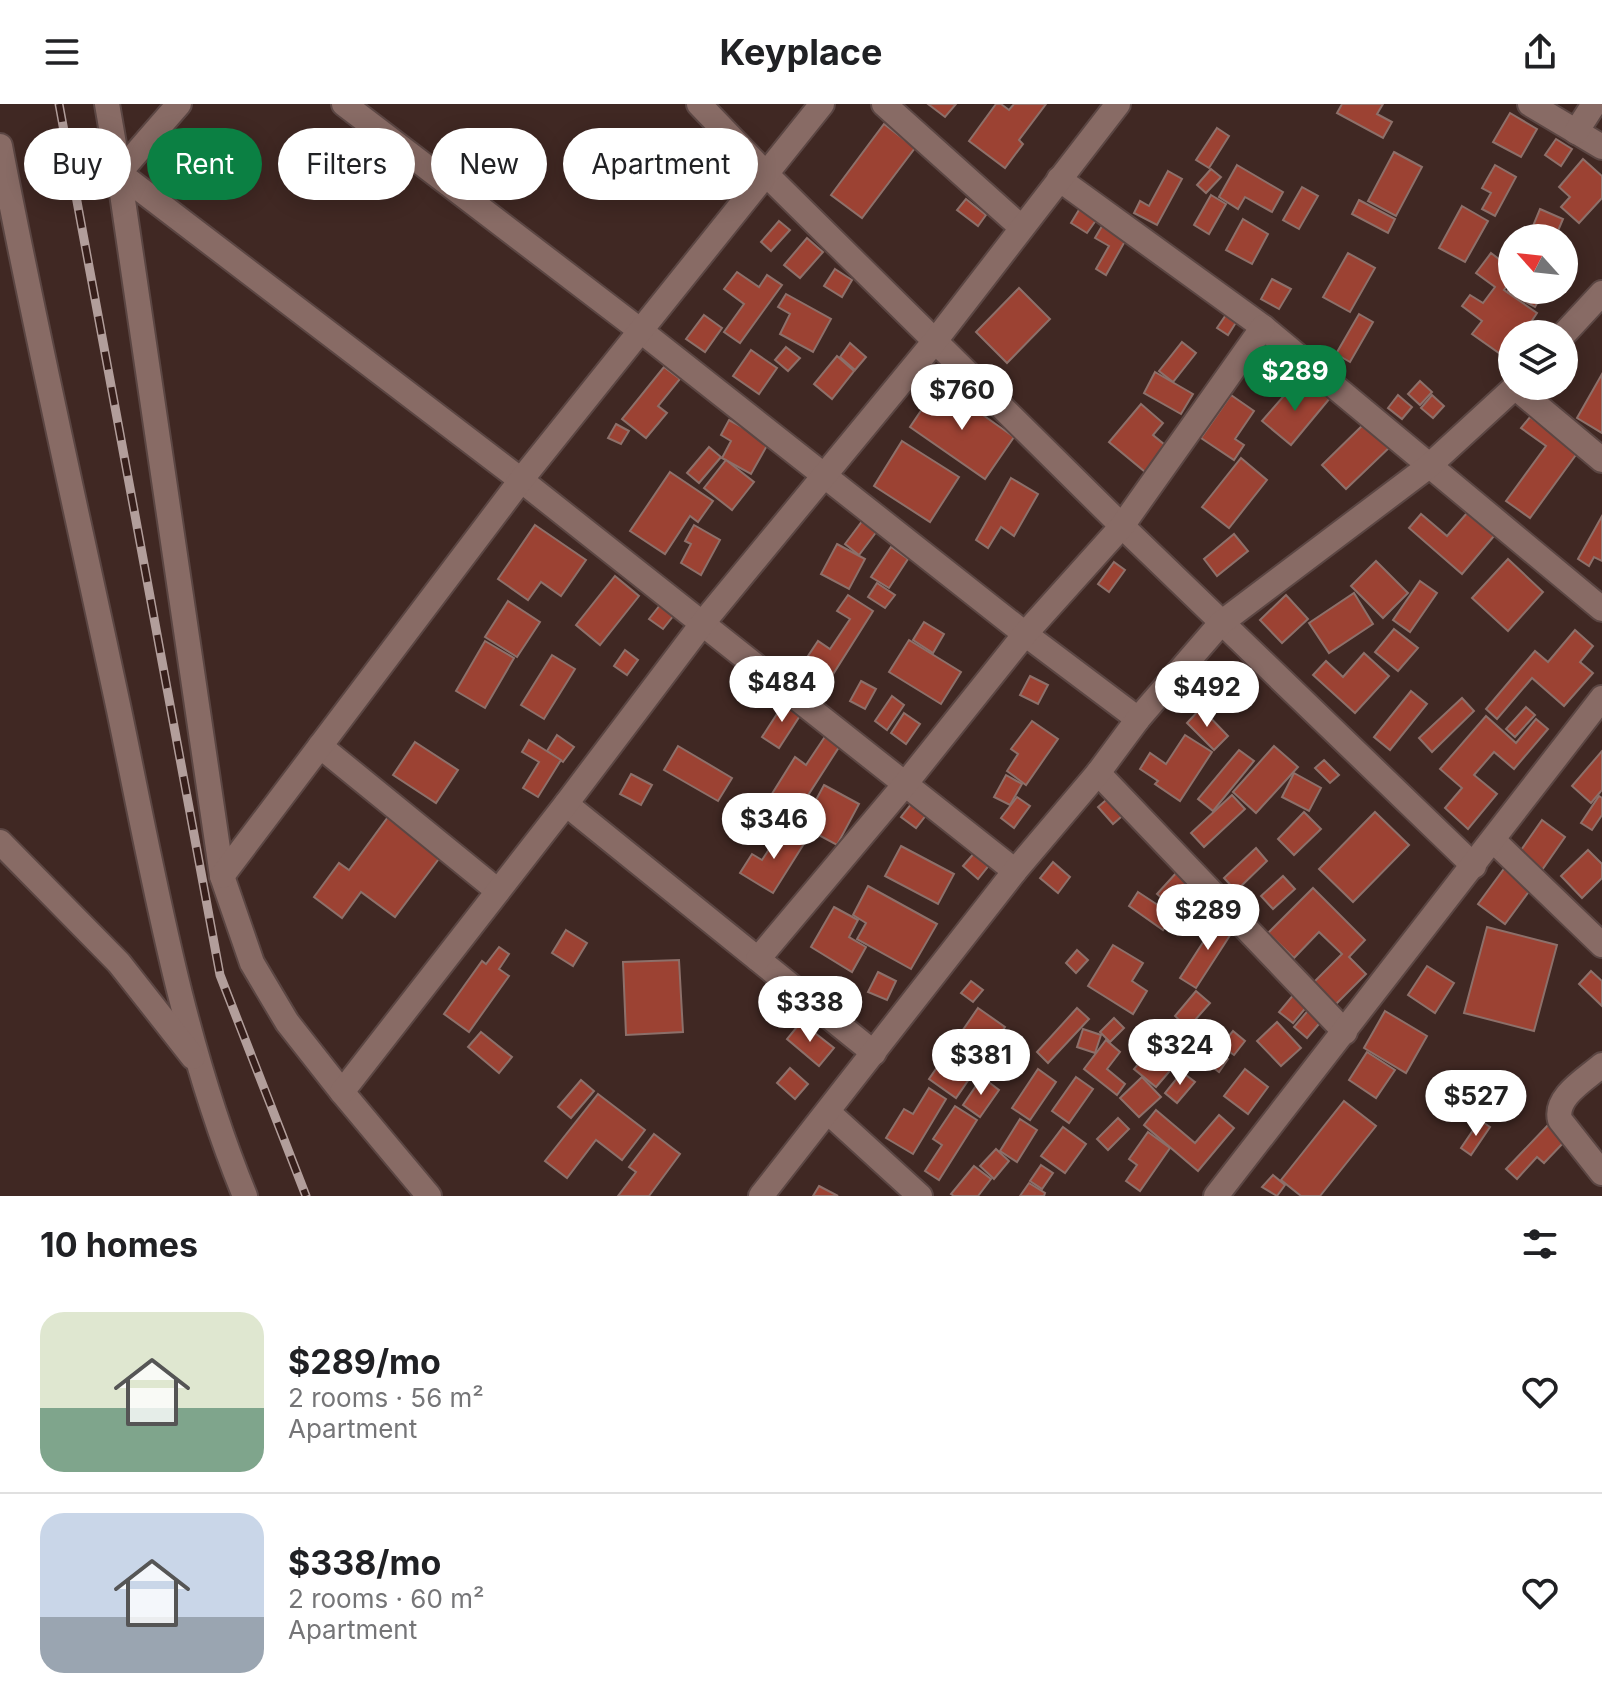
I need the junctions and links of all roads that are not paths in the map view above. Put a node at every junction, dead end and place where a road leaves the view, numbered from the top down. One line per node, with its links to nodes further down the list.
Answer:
1 (107, 104): 10 (street)
2 (179, 104): 14 (street)
3 (344, 104): 23 (street)
4 (699, 104): 15 (street)
5 (822, 104): 15 (street)
6 (884, 104): 19 (street)
7 (1118, 104): 16 (street)
8 (1530, 104): 11 (street)
9 (1594, 104): 11 (street)
10 (111, 128)
11 (1576, 132): 12 (street)
12 (1602, 147)
13 (0, 148): 52 (street)
14 (131, 159)
15 (767, 175): 23 (street); 24 (street)
16 (1059, 179): 19 (street); 22 (street)
17 (131, 182): 30 (street)
18 (123, 200): 46 (street)
19 (1021, 227): 24 (street)
20 (1602, 293): 21 (street)
21 (1577, 320)
22 (1263, 327): 28 (street); 31 (street)
23 (641, 331): 29 (street); 30 (street)
24 (935, 341): 29 (street); 31 (street)
25 (1501, 400): 28 (street)
26 (1532, 400): 27 (street)
27 (1602, 460)
28 (1429, 466): 32 (street); 33 (street)
29 (824, 477): 34 (street); 35 (street)
30 (521, 480): 34 (street); 38 (street)
31 (1122, 526): 33 (street); 35 (street)
32 (1602, 609)
33 (1221, 623): 37 (street); 44 (street)
34 (702, 624): 40 (street); 41 (street)
35 (1025, 634): 37 (street); 40 (street)
36 (1602, 698): 42 (street)
37 (1138, 719): 39 (street)
38 (320, 746): 46 (street); 47 (street)
39 (1098, 773): 45 (street); 50 (street)
40 (906, 783): 45 (street); 49 (street)
41 (566, 804): 47 (street); 49 (street)
42 (1493, 840): 44 (street); 48 (street)
43 (0, 842): 52 (street)
44 (1474, 866): 50 (street)
45 (1015, 871): 51 (street)
46 (222, 876): 54 (street)
47 (498, 891): 54 (street)
48 (1602, 945)
49 (758, 959): 51 (street)
50 (1345, 1032): 61 (street)
51 (874, 1053): 55 (street)
52 (200, 1065): 57 (street)
53 (1602, 1065): 56 (street)
54 (342, 1092): 58 (street)
55 (828, 1112): 59 (street); 60 (street)
56 (1602, 1173)
57 (245, 1196)
58 (429, 1196)
59 (761, 1196)
60 (920, 1196)
61 (1216, 1196)

